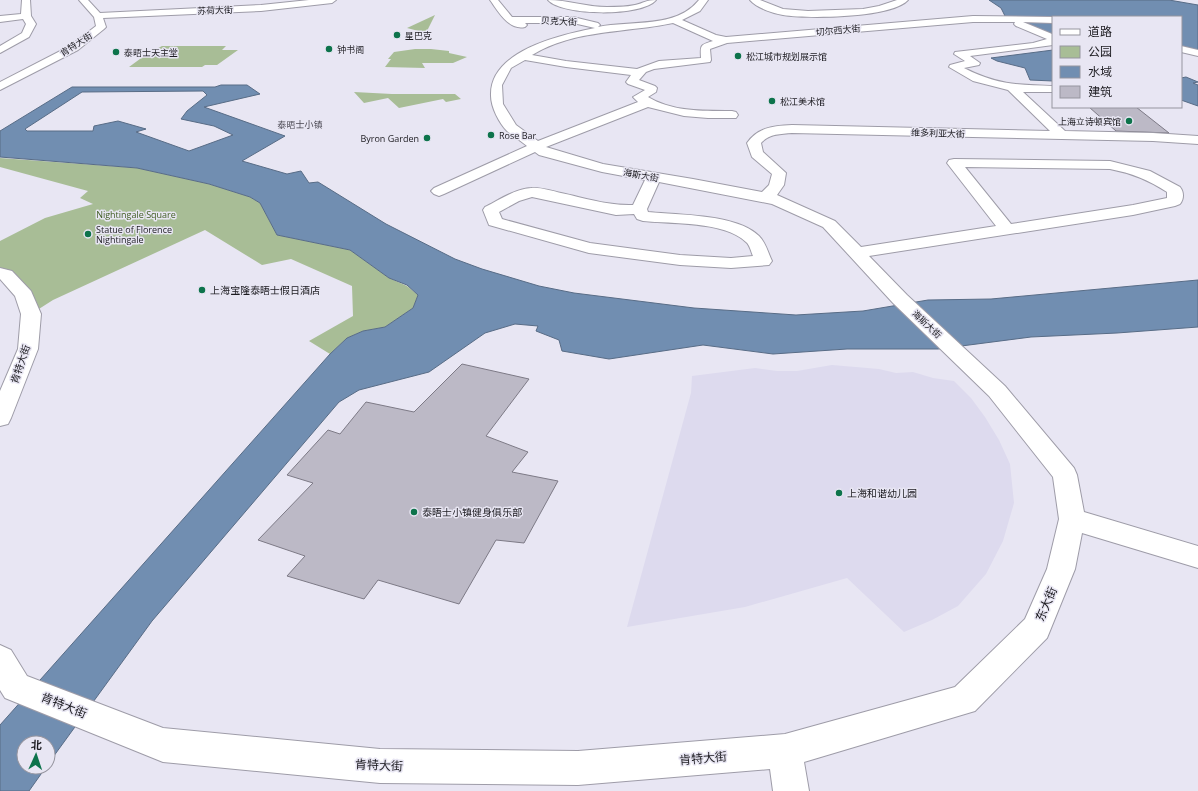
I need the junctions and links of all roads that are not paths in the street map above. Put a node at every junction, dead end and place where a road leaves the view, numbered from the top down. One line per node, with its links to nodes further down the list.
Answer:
1 (26, 0): 11 (street)
2 (83, 0): 12 (street)
3 (332, 0): 12 (street, 苏荷大街)
4 (494, 0): 15 (street)
5 (552, 0): 6 (street)
6 (652, 0)
7 (704, 0): 16 (street, 海斯大街)
8 (904, 0): 10 (street)
9 (780, 1): 10 (street)
10 (757, 2)
11 (26, 16): 13 (street); 22 (street)
12 (98, 16): 28 (street, 肯特大街)
13 (0, 19)
14 (1007, 19): 17 (street, 切尔西大街); 20 (street, 切尔西大街); 33 (street)
15 (509, 20): 18 (street, 贝克大街); 19 (street, 贝克大街)
16 (674, 20): 18 (street, 海斯大街); 20 (street, 切尔西大街)
17 (1052, 20)
18 (609, 29): 24 (street, 海斯大街)
19 (536, 30)
20 (726, 40): 25 (street)
21 (1182, 49): 23 (street)
22 (0, 50)
23 (1198, 53)
24 (522, 56): 30 (street); 40 (street, 海斯大街)
25 (681, 62): 26 (street); 29 (street)
26 (661, 65): 30 (street); 31 (street)
27 (13, 68): 28 (street)
28 (36, 68): 32 (street, 肯特大街)
29 (691, 71)
30 (638, 72): 35 (street)
31 (675, 74)
32 (0, 87)
33 (1012, 88): 34 (street); 38 (street)
34 (1052, 89)
35 (646, 103): 36 (street); 40 (street)
36 (732, 115)
37 (931, 133): 38 (street, 维多利亚大街); 41 (street); 44 (street, 维多利亚大街)
38 (1063, 136): 39 (street, 维多利亚大街)
39 (1198, 140)
40 (537, 146): 42 (street, 海斯大街); 43 (street)
41 (954, 163): 46 (street); 46 (street)
42 (654, 177): 44 (street, 海斯大街); 45 (street)
43 (440, 192)
44 (764, 198): 47 (street, 海斯大街)
45 (639, 209): 45 (street)
46 (1007, 230): 47 (street)
47 (857, 253): 49 (street, 海斯大街)
48 (0, 273): 50 (street, 肯特大街)
49 (963, 357): 51 (street, 东大街)
50 (0, 418)
51 (1072, 519): 52 (street); 54 (street, 东大街)
52 (1198, 557)
53 (0, 660): 54 (street, 肯特大街)
54 (785, 751): 55 (street)
55 (791, 791)

